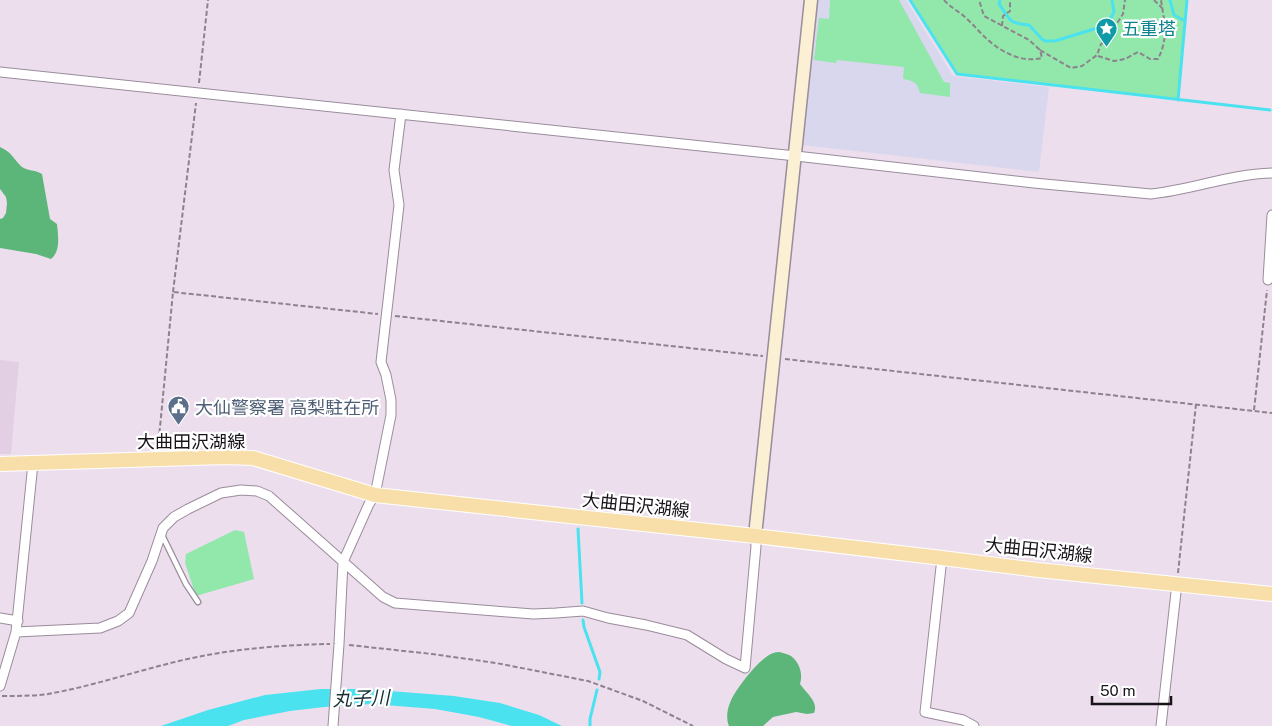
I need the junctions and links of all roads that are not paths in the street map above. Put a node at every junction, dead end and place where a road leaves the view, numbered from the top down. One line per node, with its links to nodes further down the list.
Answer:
1 (811, 0): 4 (street)
2 (0, 72): 3 (street)
3 (401, 114): 4 (street); 10 (street)
4 (796, 156): 5 (street); 12 (street)
5 (1272, 173)
6 (1272, 215): 7 (street)
7 (1268, 280)
8 (33, 463): 9 (main road, 大曲田沢湖線); 10 (main road, 大曲田沢湖線); 19 (street)
9 (0, 464)
10 (375, 495): 12 (main road, 大曲田沢湖線); 14 (street)
11 (161, 534): 14 (street); 17 (lane); 20 (street)
12 (755, 536): 13 (main road, 大曲田沢湖線); 14 (street)
13 (942, 558): 15 (main road, 大曲田沢湖線); 23 (street)
14 (343, 562): 22 (street)
15 (1177, 583): 16 (main road, 大曲田沢湖線); 24 (street)
16 (1272, 594)
17 (198, 602)
18 (0, 618): 19 (street)
19 (18, 621): 20 (street)
20 (16, 632): 21 (street)
21 (0, 686)
22 (333, 726)
23 (974, 726)
24 (1161, 726)

